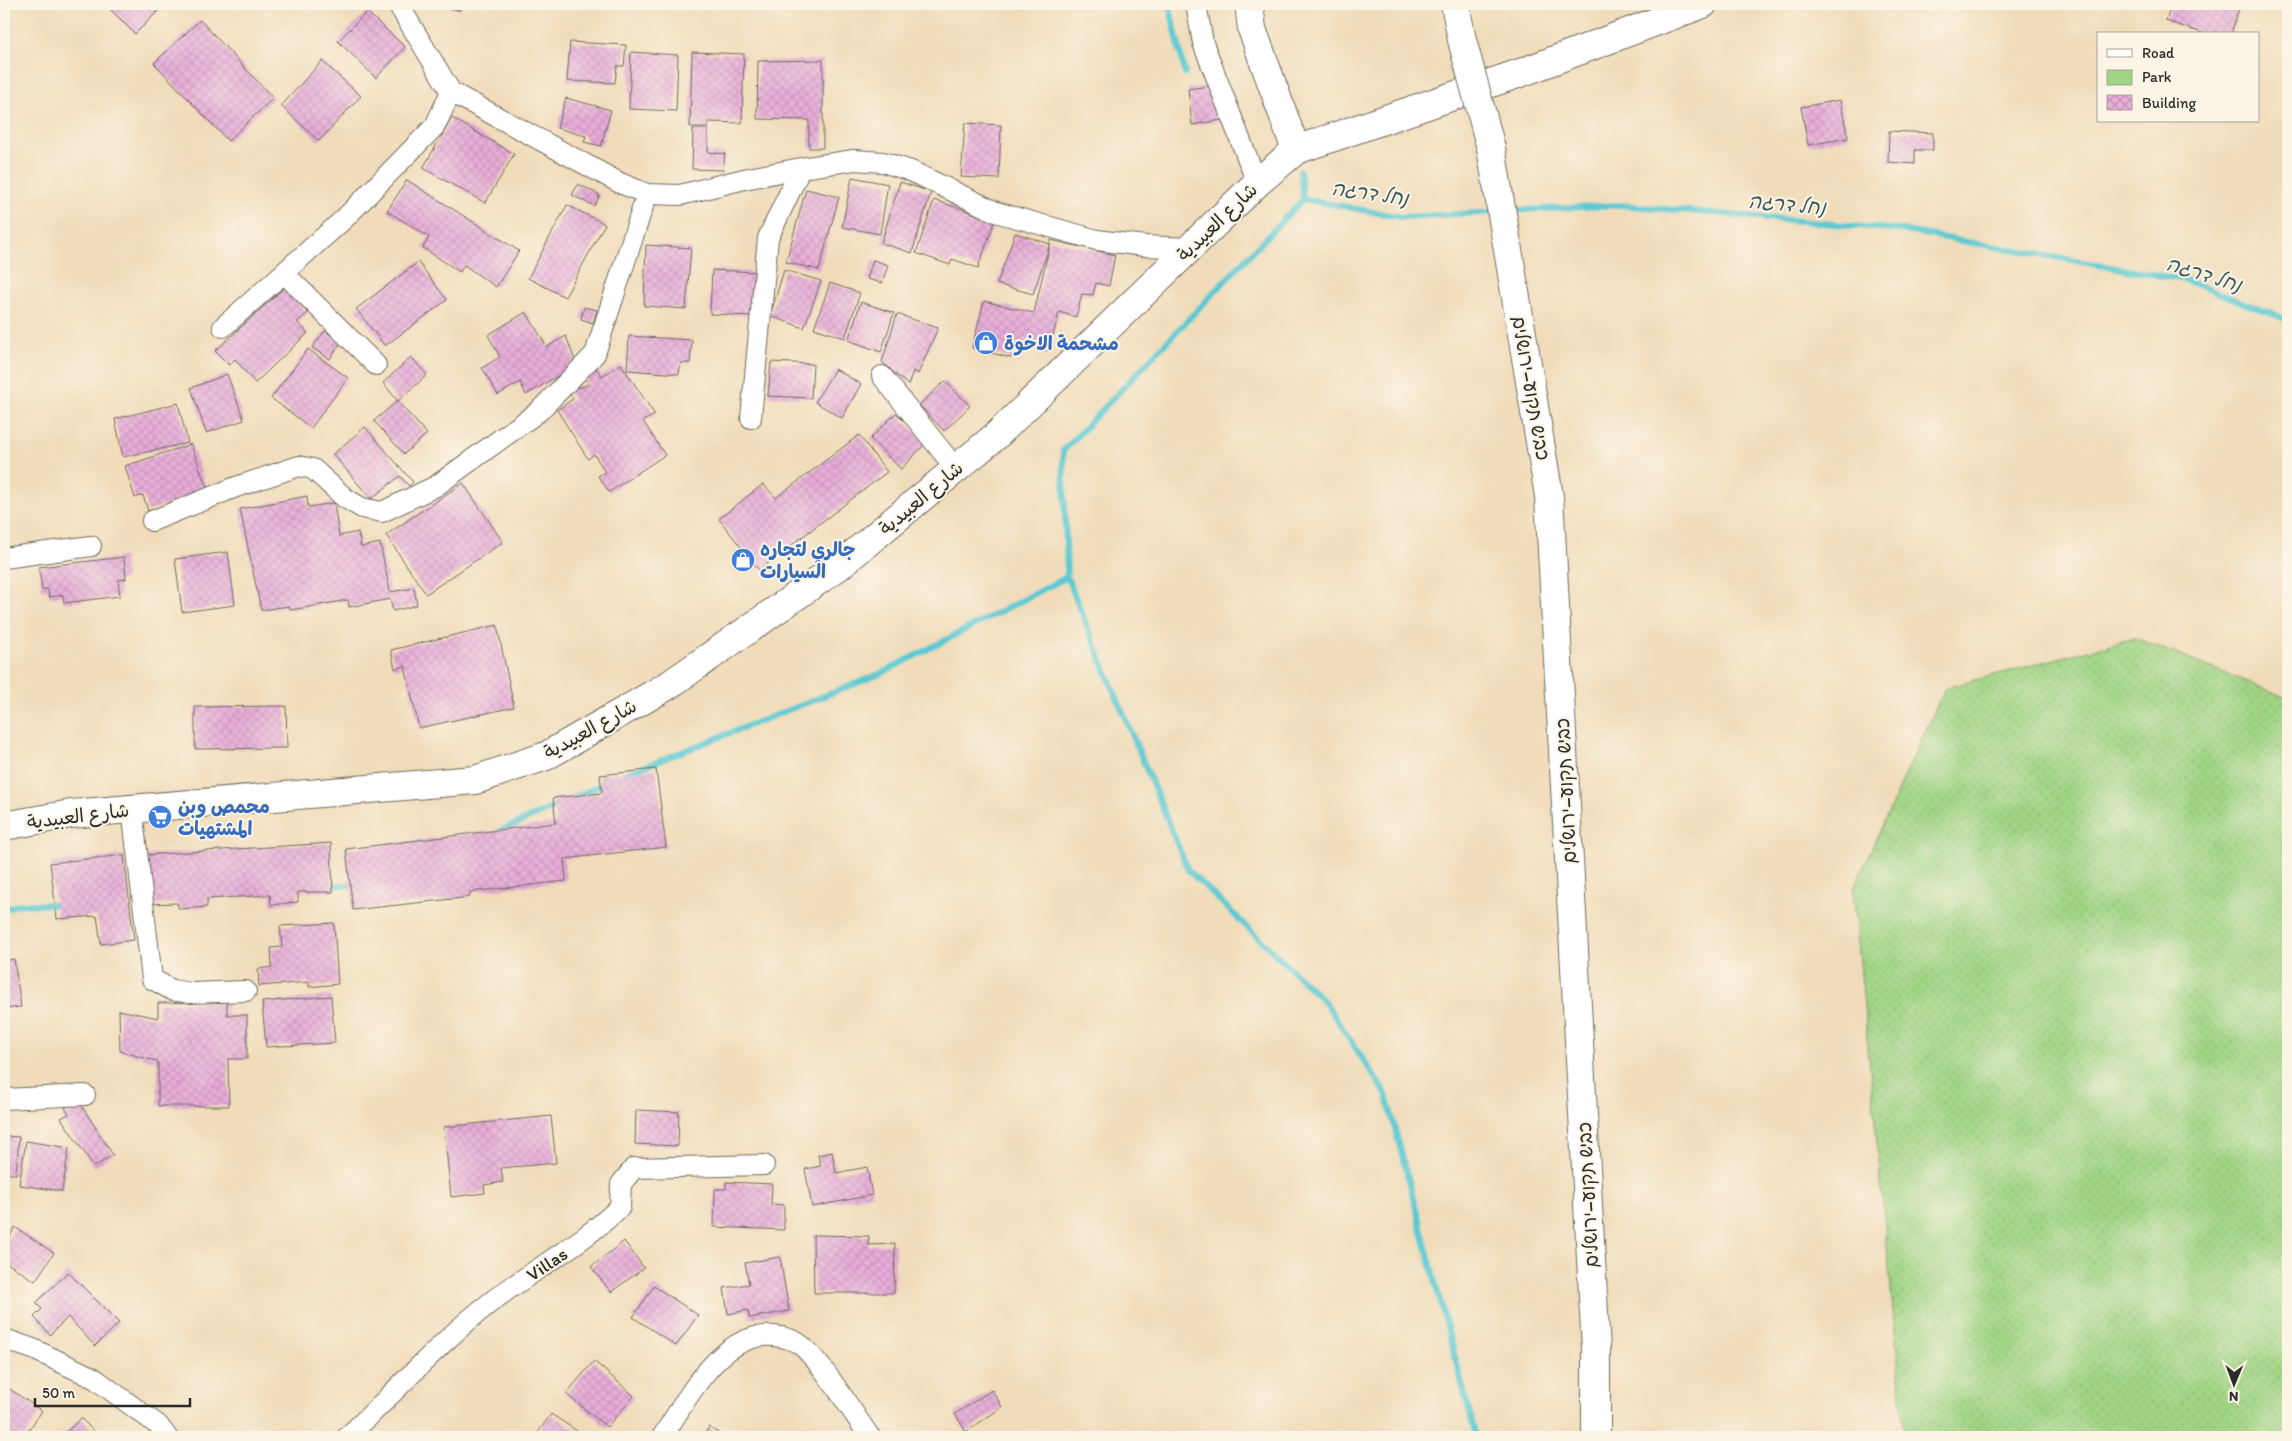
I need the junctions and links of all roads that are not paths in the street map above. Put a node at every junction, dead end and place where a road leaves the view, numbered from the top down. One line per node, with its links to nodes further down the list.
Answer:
1 (398, 4): 6 (street)
2 (1196, 4): 9 (street)
3 (1249, 4): 7 (main road)
4 (1455, 4): 32 (main road, כביש תקוע–ירושלים, bridge)
5 (1703, 4): 7 (main road, شارع العبيدية)
6 (451, 92): 10 (street); 12 (street)
7 (1296, 150): 9 (main road, شارع العبيدية)
8 (801, 168): 10 (street); 11 (street); 16 (street)
9 (1257, 182): 11 (main road, شارع العبيدية)
10 (647, 194): 18 (street)
11 (1190, 248): 17 (main road, شارع العبيدية)
12 (284, 273): 13 (street); 14 (street)
13 (223, 328)
14 (376, 365)
15 (882, 376): 17 (street)
16 (751, 418)
17 (956, 469): 21 (main road, شارع العبيدية)
18 (152, 521)
19 (91, 546): 20 (street)
20 (4, 558)
21 (132, 809): 22 (main road, شارع العبيدية); 23 (street)
22 (4, 826)
23 (246, 991)
24 (85, 1094): 25 (street)
25 (4, 1099)
26 (764, 1165): 29 (street, Villas)
27 (4, 1339): 28 (street)
28 (167, 1437)
29 (347, 1437)
30 (662, 1437): 31 (street)
31 (870, 1437)
32 (1596, 1437)

